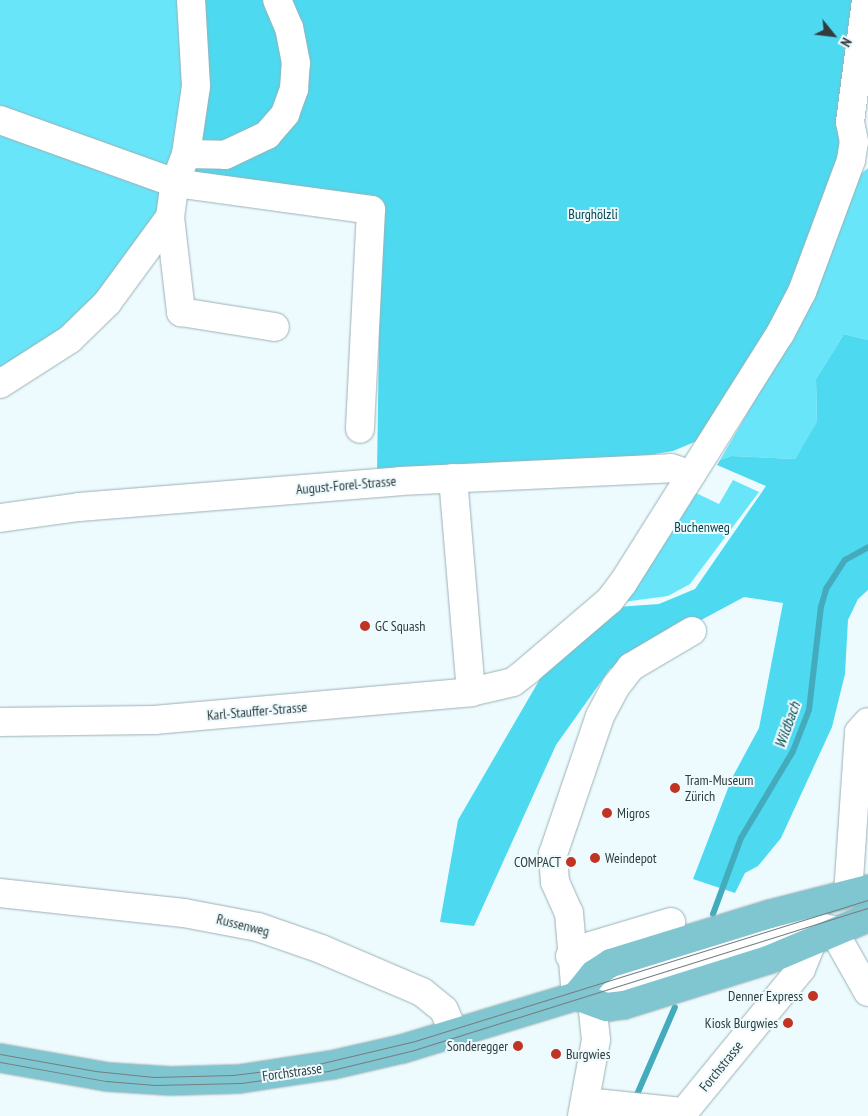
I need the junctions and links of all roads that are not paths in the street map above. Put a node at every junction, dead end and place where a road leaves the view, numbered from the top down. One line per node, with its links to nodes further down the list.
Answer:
1 (191, 0): 5 (street)
2 (277, 0): 5 (street)
3 (866, 0): 6 (street)
4 (0, 120): 7 (street)
5 (186, 154): 7 (street)
6 (859, 157): 12 (street)
7 (175, 184): 8 (street); 11 (street)
8 (170, 217): 9 (street); 10 (street)
9 (275, 327)
10 (0, 384)
11 (360, 429)
12 (691, 475): 13 (street, August-Forel-Strasse); 16 (street, Karl-Stauffer-Strasse)
13 (453, 478): 14 (street, August-Forel-Strasse); 16 (street)
14 (0, 518)
15 (692, 631): 25 (street)
16 (471, 692): 17 (street, Karl-Stauffer-Strasse)
17 (0, 722)
18 (868, 722): 19 (street)
19 (860, 822): 21 (street)
20 (0, 893): 28 (street, Russenweg)
21 (847, 894): 24 (main road); 27 (main road)
22 (868, 918): 24 (main road, Forchstrasse)
23 (671, 922): 25 (street)
24 (817, 931): 26 (street); 27 (street, Forchstrasse); 30 (street, Forchstrasse)
25 (570, 956): 27 (street)
26 (868, 992)
27 (584, 999): 28 (main road, Forchstrasse); 30 (street)
28 (454, 1033): 29 (main road, Forchstrasse)
29 (0, 1058)
30 (584, 1109)

